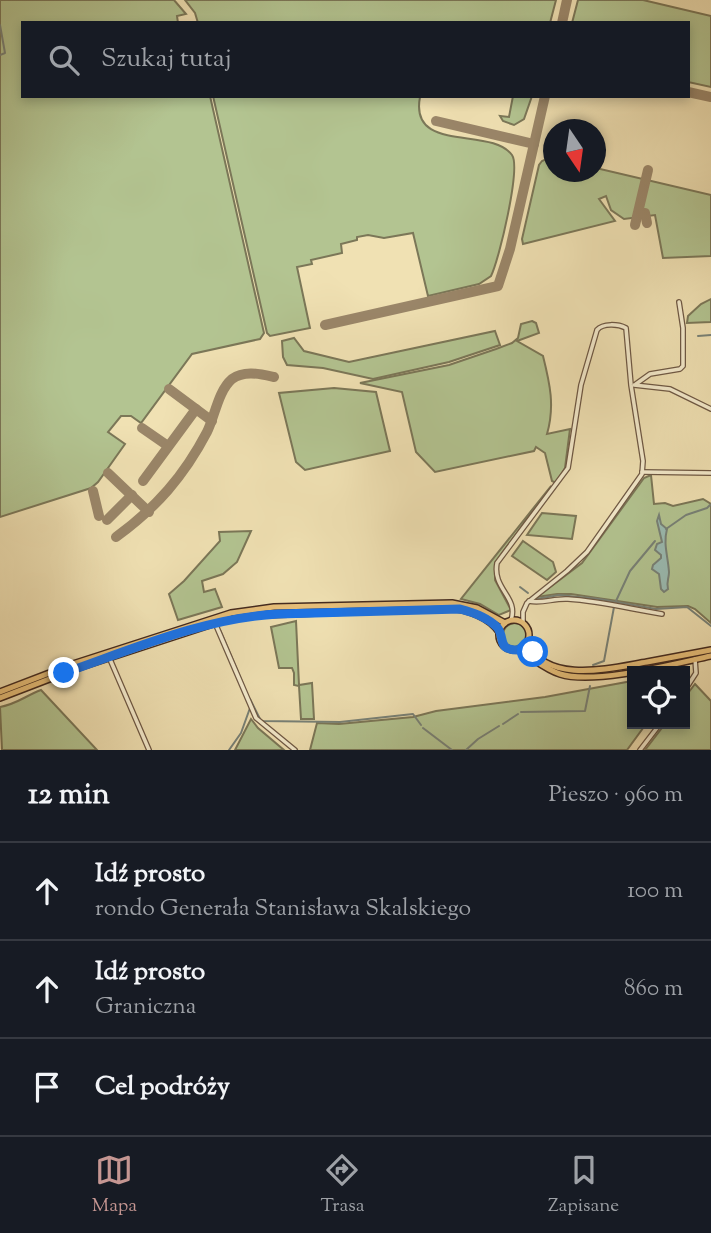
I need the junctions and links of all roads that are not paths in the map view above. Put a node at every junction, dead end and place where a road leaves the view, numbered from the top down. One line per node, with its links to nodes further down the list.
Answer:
1 (679, 302): 2 (street)
2 (634, 385): 3 (street); 4 (street); 9 (street)
3 (711, 409)
4 (642, 472): 5 (street); 6 (street)
5 (711, 473)
6 (529, 601): 8 (street); 11 (street)
7 (328, 609): 9 (main road); 10 (main road); 12 (main road); 20 (main road)
8 (662, 614)
9 (508, 621): 11 (main road); 12 (main road)
10 (215, 622): 17 (main road); 24 (street)
11 (523, 622): 13 (main road)
12 (499, 632): 14 (main road)
13 (527, 643): 14 (main road); 15 (main road)
14 (518, 650): 18 (main road)
15 (711, 650)
16 (711, 656): 18 (main road)
17 (109, 657): 21 (main road); 23 (street)
18 (695, 659): 19 (street)
19 (690, 682)
20 (0, 692)
21 (0, 698)
22 (656, 729): 25 (street)
23 (149, 750)
24 (295, 750)
25 (640, 750)

